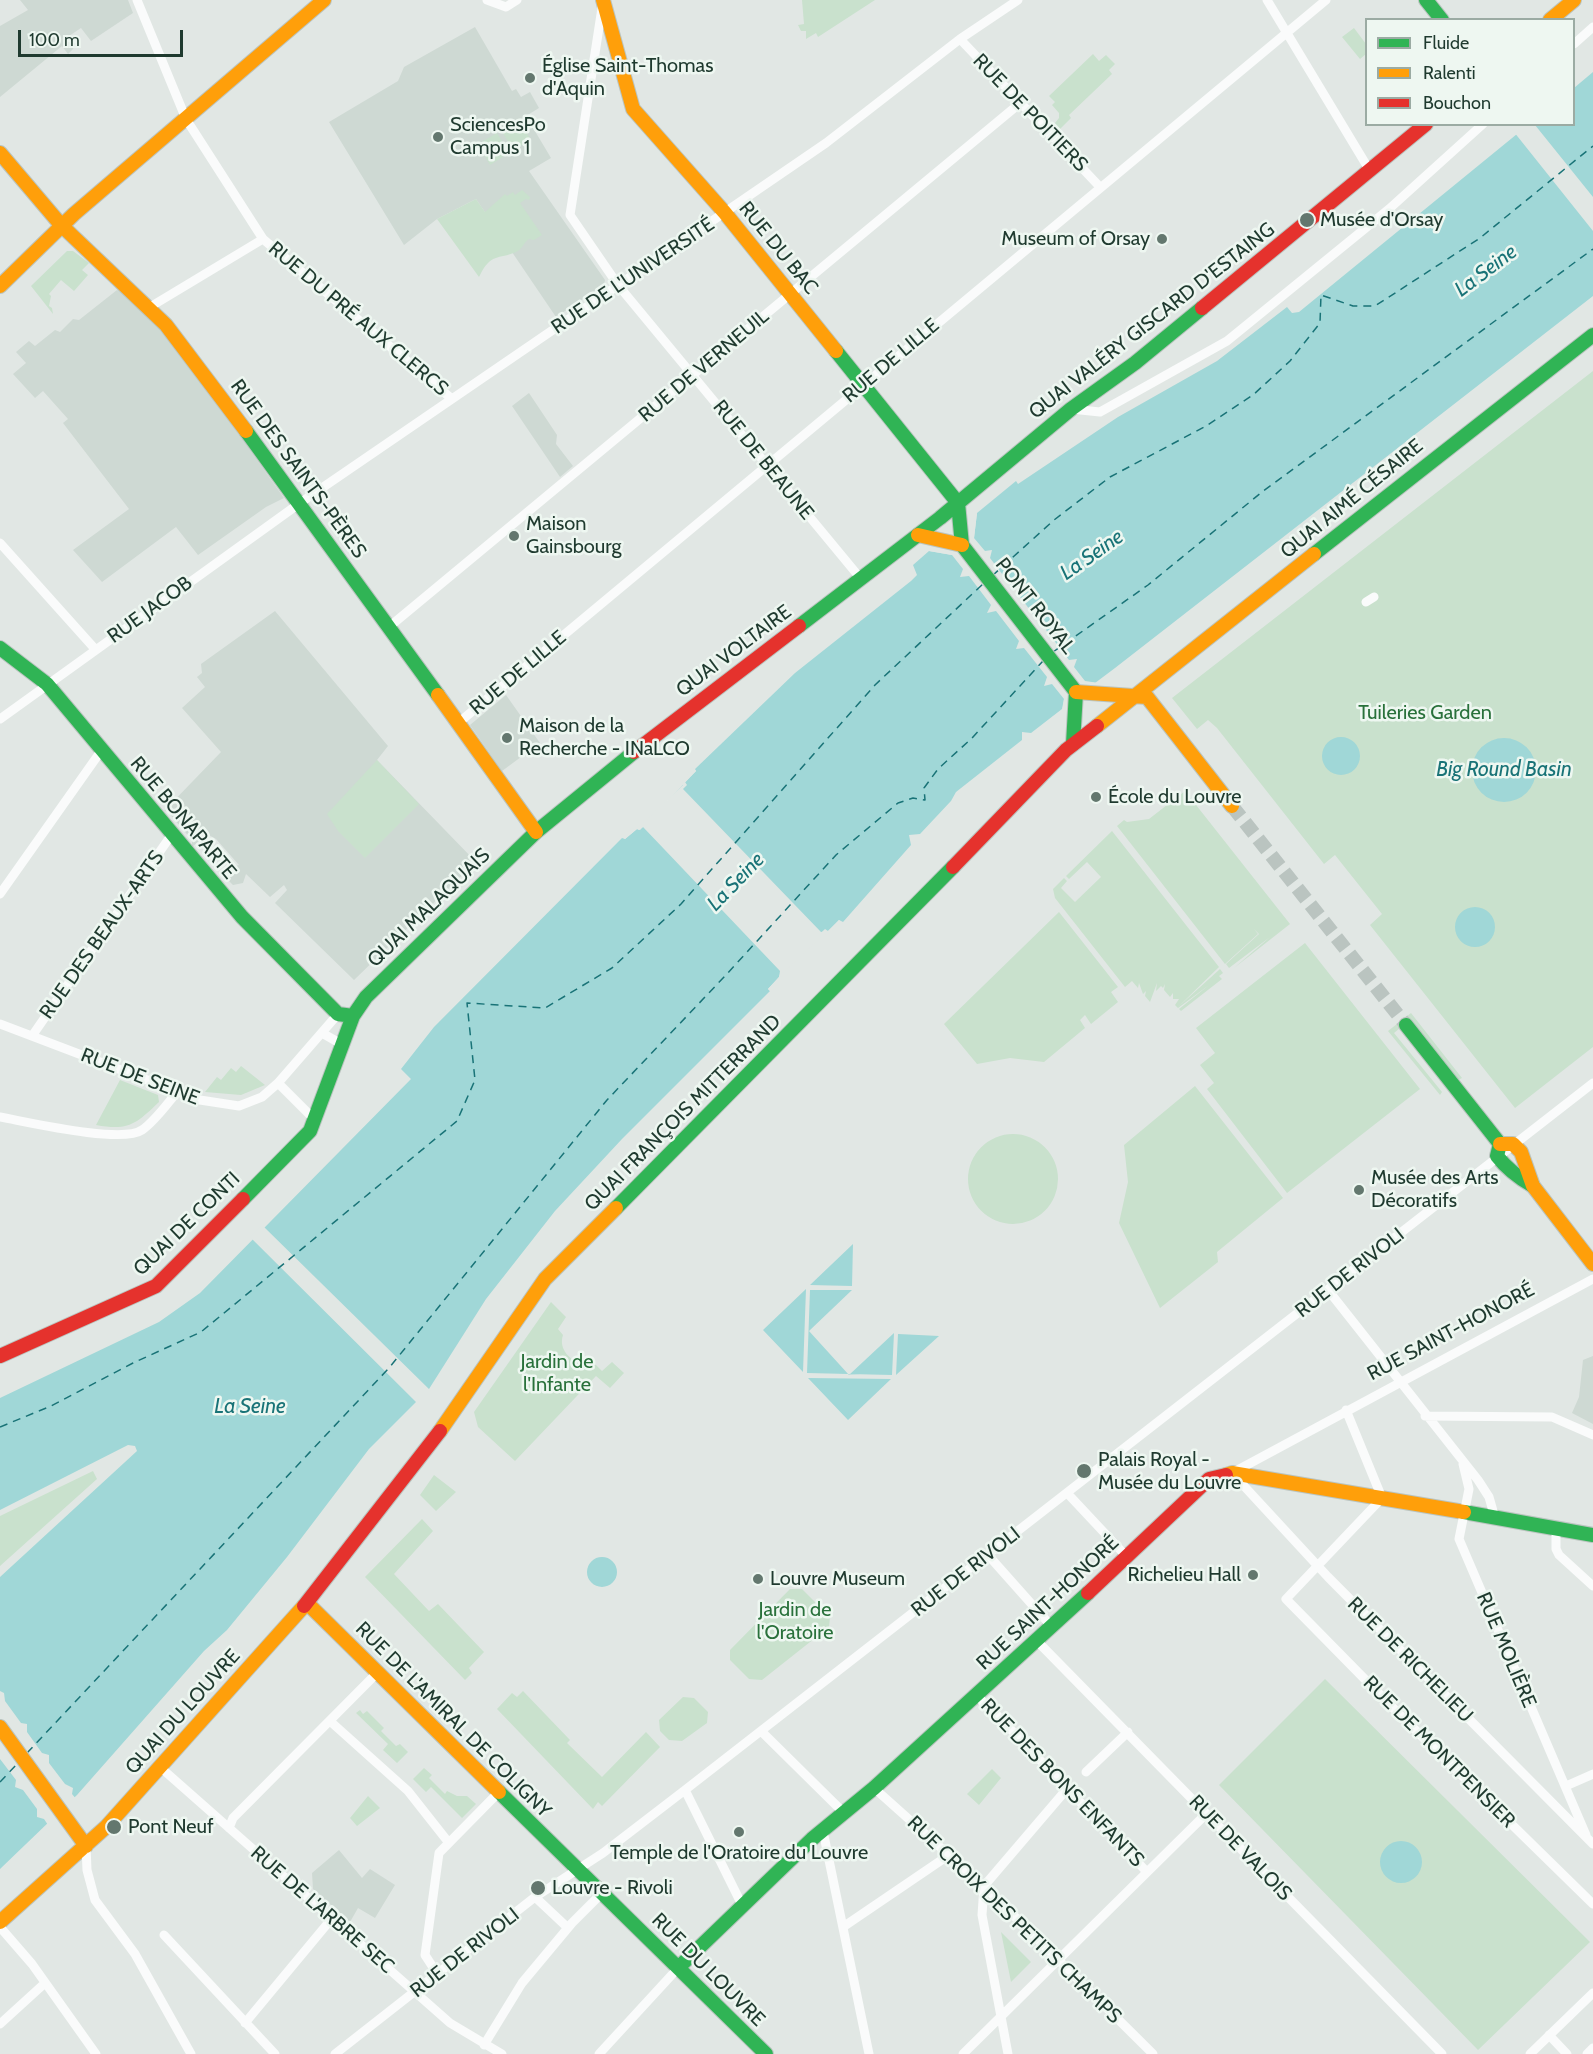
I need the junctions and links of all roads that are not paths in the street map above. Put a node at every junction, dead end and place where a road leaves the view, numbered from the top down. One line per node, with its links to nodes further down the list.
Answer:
1 (137, 0): 18 (street, RUE DU PRÉ AUX CLERCS)
2 (324, 0): 18 (main road)
3 (487, 0): 4 (street)
4 (517, 0)
5 (1018, 0): 15 (street, RUE DE L'UNIVERSITÉ)
6 (1267, 0): 14 (street)
7 (1326, 0): 14 (street, RUE DE LILLE)
8 (1426, 0): 11 (main road)
9 (1574, 0): 12 (main road)
10 (603, 1): 24 (main road, RUE DU BAC); 27 (street, RUE DE BEAUNE)
11 (1440, 18)
12 (1553, 18)
13 (1593, 27): 16 (street)
14 (1287, 32): 22 (street); 23 (street, RUE DE LILLE)
15 (960, 39): 17 (street, RUE DE POITIERS); 24 (street, RUE DE L'UNIVERSITÉ)
16 (1575, 43)
17 (1019, 104): 23 (street, RUE DE POITIERS); 29 (street, RUE DE VERNEUIL)
18 (186, 118): 25 (main road); 26 (street, RUE DU PRÉ AUX CLERCS)
19 (1424, 126): 22 (main road, QUAI VALÉRY GISCARD D'ESTAING)
20 (1481, 126): 35 (street)
21 (0, 153): 25 (main road, RUE DES SAINTS-PÈRES)
22 (1370, 171): 35 (main road, QUAI VALÉRY GISCARD D'ESTAING)
23 (1100, 187): 33 (street, RUE DE LILLE)
24 (725, 213): 27 (street, RUE DE L'UNIVERSITÉ); 29 (main road, RUE DU BAC)
25 (61, 225): 28 (main road); 30 (main road, RUE DES SAINTS-PÈRES)
26 (263, 239): 30 (street); 34 (street, RUE DU PRÉ AUX CLERCS)
27 (618, 285): 32 (street, RUE DE BEAUNE); 34 (street, RUE DE L'UNIVERSITÉ)
28 (0, 286)
29 (790, 294): 32 (street, RUE DE VERNEUIL); 33 (main road, RUE DU BAC)
30 (150, 307): 37 (main road, RUE DES SAINTS-PÈRES)
31 (1593, 335): 48 (main road, QUAI AIMÉ CÉSAIRE)
32 (693, 375): 36 (street, RUE DE BEAUNE); 43 (street, RUE DE VERNEUIL)
33 (863, 385): 36 (street, RUE DE LILLE); 38 (main road, RUE DU BAC)
34 (452, 399): 37 (street, RUE DE L'UNIVERSITÉ)
35 (1071, 409): 38 (main road, QUAI VALÉRY GISCARD D'ESTAING)
36 (767, 465): 42 (street, RUE DE BEAUNE); 50 (street, RUE DE LILLE)
37 (300, 502): 43 (main road, RUE DES SAINTS-PÈRES); 45 (street, RUE JACOB)
38 (958, 503): 39 (main road, QUAI VOLTAIRE); 41 (main road)
39 (918, 535): 41 (main road); 42 (main road, QUAI VOLTAIRE)
40 (0, 543): 45 (street)
41 (962, 545): 47 (main road, PONT ROYAL)
42 (861, 579): 54 (main road, QUAI VOLTAIRE)
43 (389, 627): 50 (main road, RUE DES SAINTS-PÈRES)
44 (0, 648): 46 (main road, RUE BONAPARTE)
45 (95, 649): 46 (street, RUE JACOB)
46 (47, 684): 49 (street, RUE JACOB); 52 (main road, RUE BONAPARTE)
47 (1076, 692): 48 (main road); 51 (main road)
48 (1138, 696): 51 (main road, QUAI FRANÇOIS MITTERRAND); 53 (main road)
49 (0, 718)
50 (457, 724): 54 (main road, RUE DES SAINTS-PÈRES)
51 (1073, 744): 92 (main road, QUAI FRANÇOIS MITTERRAND)
52 (101, 751): 55 (main road, RUE BONAPARTE); 56 (street)
53 (1232, 806)
54 (536, 832): 58 (main road, QUAI MALAQUAIS)
55 (172, 834): 57 (main road, RUE BONAPARTE); 62 (street, RUE DES BEAUX-ARTS)
56 (0, 894)
57 (338, 1014): 58 (main road); 61 (street)
58 (353, 1016): 63 (main road, QUAI MALAQUAIS)
59 (0, 1024): 62 (street, RUE DE SEINE)
60 (1406, 1024): 70 (main road)
61 (321, 1033): 63 (street); 64 (street)
62 (32, 1036): 66 (street, RUE DE SEINE)
63 (343, 1045): 69 (main road, QUAI MALAQUAIS)
64 (278, 1083): 66 (street, RUE DE SEINE); 69 (street)
65 (1589, 1086): 67 (street); 70 (street, RUE DE RIVOLI)
66 (177, 1092): 68 (street)
67 (1592, 1097)
68 (0, 1117)
69 (316, 1122): 75 (main road, QUAI DE CONTI)
70 (1504, 1148): 71 (main road); 71 (main road); 74 (street, RUE DE RIVOLI)
71 (1533, 1186): 72 (main road)
72 (1593, 1264)
73 (1593, 1279): 76 (street, RUE SAINT-HONORÉ)
74 (1328, 1290): 76 (street); 82 (street, RUE DE RIVOLI)
75 (0, 1356)
76 (1398, 1382): 77 (street, RUE SAINT-HONORÉ); 78 (street)
77 (1346, 1410): 81 (street, RUE SAINT-HONORÉ); 83 (street)
78 (1425, 1416): 79 (street); 80 (street)
79 (1593, 1435)
80 (1463, 1464): 84 (street, RUE MOLIÈRE); 85 (street)
81 (1232, 1473): 83 (main road); 89 (main road, RUE SAINT-HONORÉ); 90 (street, RUE DE RICHELIEU)
82 (1068, 1494): 88 (street, RUE DE RIVOLI); 89 (street)
83 (1382, 1498): 84 (main road); 90 (street)
84 (1464, 1512): 85 (main road); 104 (street, RUE MOLIÈRE)
85 (1495, 1518): 86 (main road)
86 (1556, 1528): 87 (main road); 91 (street)
87 (1593, 1535)
88 (988, 1555): 93 (street); 99 (street, RUE DE RIVOLI)
89 (1127, 1557): 93 (main road, RUE SAINT-HONORÉ)
90 (1318, 1567): 113 (street, RUE DE RICHELIEU); 122 (street, RUE DE MONTPENSIER)
91 (1593, 1586)
92 (307, 1603): 95 (main road, RUE DE L'AMIRAL DE COLIGNY); 101 (main road, QUAI DU LOUVRE)
93 (1052, 1627): 94 (main road, RUE SAINT-HONORÉ)
94 (1037, 1641): 96 (main road, RUE SAINT-HONORÉ); 100 (street, RUE DE VALOIS)
95 (377, 1673): 97 (street); 108 (main road, RUE DE L'AMIRAL DE COLIGNY)
96 (977, 1694): 105 (main road, RUE SAINT-HONORÉ); 107 (street, RUE DES BONS ENFANTS)
97 (331, 1722): 111 (street); 114 (street)
98 (0, 1727): 115 (main road)
99 (761, 1731): 106 (street, RUE DE RIVOLI); 109 (street)
100 (1128, 1732): 102 (street); 110 (street, RUE DE VALOIS)
101 (160, 1767): 111 (street, RUE DE L'ARBRE SEC); 115 (main road, QUAI DU LOUVRE)
102 (1086, 1772)
103 (1593, 1774): 104 (street)
104 (1566, 1786): 113 (street, RUE MOLIÈRE)
105 (874, 1788): 109 (main road, RUE SAINT-HONORÉ); 116 (street, RUE CROIX DES PETITS CHAMPS)
106 (685, 1790): 117 (street, RUE DE RIVOLI); 123 (street)
107 (1066, 1790): 118 (street, RUE DES BONS ENFANTS); 119 (street)
108 (498, 1793): 114 (street); 117 (main road, RUE DE L'AMIRAL DE COLIGNY)
109 (843, 1812): 112 (main road, RUE SAINT-HONORÉ)
110 (1206, 1814): 118 (street); 153 (street, RUE DE VALOIS)
111 (229, 1828): 124 (street, RUE DE L'ARBRE SEC)
112 (823, 1831): 123 (main road, RUE SAINT-HONORÉ); 127 (street)
113 (1590, 1840)
114 (449, 1843): 132 (street)
115 (86, 1846): 125 (main road, QUAI DU LOUVRE); 143 (street)
116 (949, 1855): 119 (street, RUE CROIX DES PETITS CHAMPS); 127 (street)
117 (575, 1866): 120 (main road, RUE DU LOUVRE); 121 (street, RUE DE RIVOLI)
118 (1147, 1872): 130 (street)
119 (984, 1886): 130 (street, RUE CROIX DES PETITS CHAMPS); 136 (street)
120 (602, 1893): 128 (street); 131 (main road, RUE DU LOUVRE)
121 (535, 1898): 128 (street); 132 (street, RUE DE RIVOLI)
122 (1593, 1904)
123 (742, 1905): 131 (main road, RUE SAINT-HONORÉ)
124 (333, 1917): 134 (street, RUE DE L'ARBRE SEC); 137 (street)
125 (0, 1923)
126 (0, 1927): 133 (street)
127 (843, 1927): 149 (street)
128 (568, 1928): 140 (street)
129 (164, 1935): 137 (street)
130 (1059, 1959): 136 (street); 152 (street, RUE CROIX DES PETITS CHAMPS)
131 (679, 1967): 147 (street, RUE SAINT-HONORÉ); 148 (main road, RUE DU LOUVRE)
132 (438, 1975): 134 (street, RUE DE RIVOLI)
133 (45, 1983): 138 (street); 142 (street)
134 (412, 1989): 140 (street, RUE DE L'ARBRE SEC); 145 (street, RUE DE RIVOLI)
135 (1593, 1993): 139 (street)
136 (1001, 2017): 150 (street); 151 (street)
137 (245, 2023): 144 (street)
138 (0, 2024)
139 (1549, 2035): 154 (street); 155 (street)
140 (484, 2045): 146 (street, RUE DE L'ARBRE SEC)
141 (1593, 2048): 156 (street)
142 (96, 2054)
143 (191, 2054)
144 (275, 2054)
145 (335, 2054)
146 (502, 2054)
147 (599, 2054)
148 (765, 2054)
149 (869, 2054)
150 (963, 2054)
151 (1008, 2054)
152 (1153, 2054)
153 (1442, 2054)
154 (1530, 2054)
155 (1567, 2054)
156 (1587, 2054)

